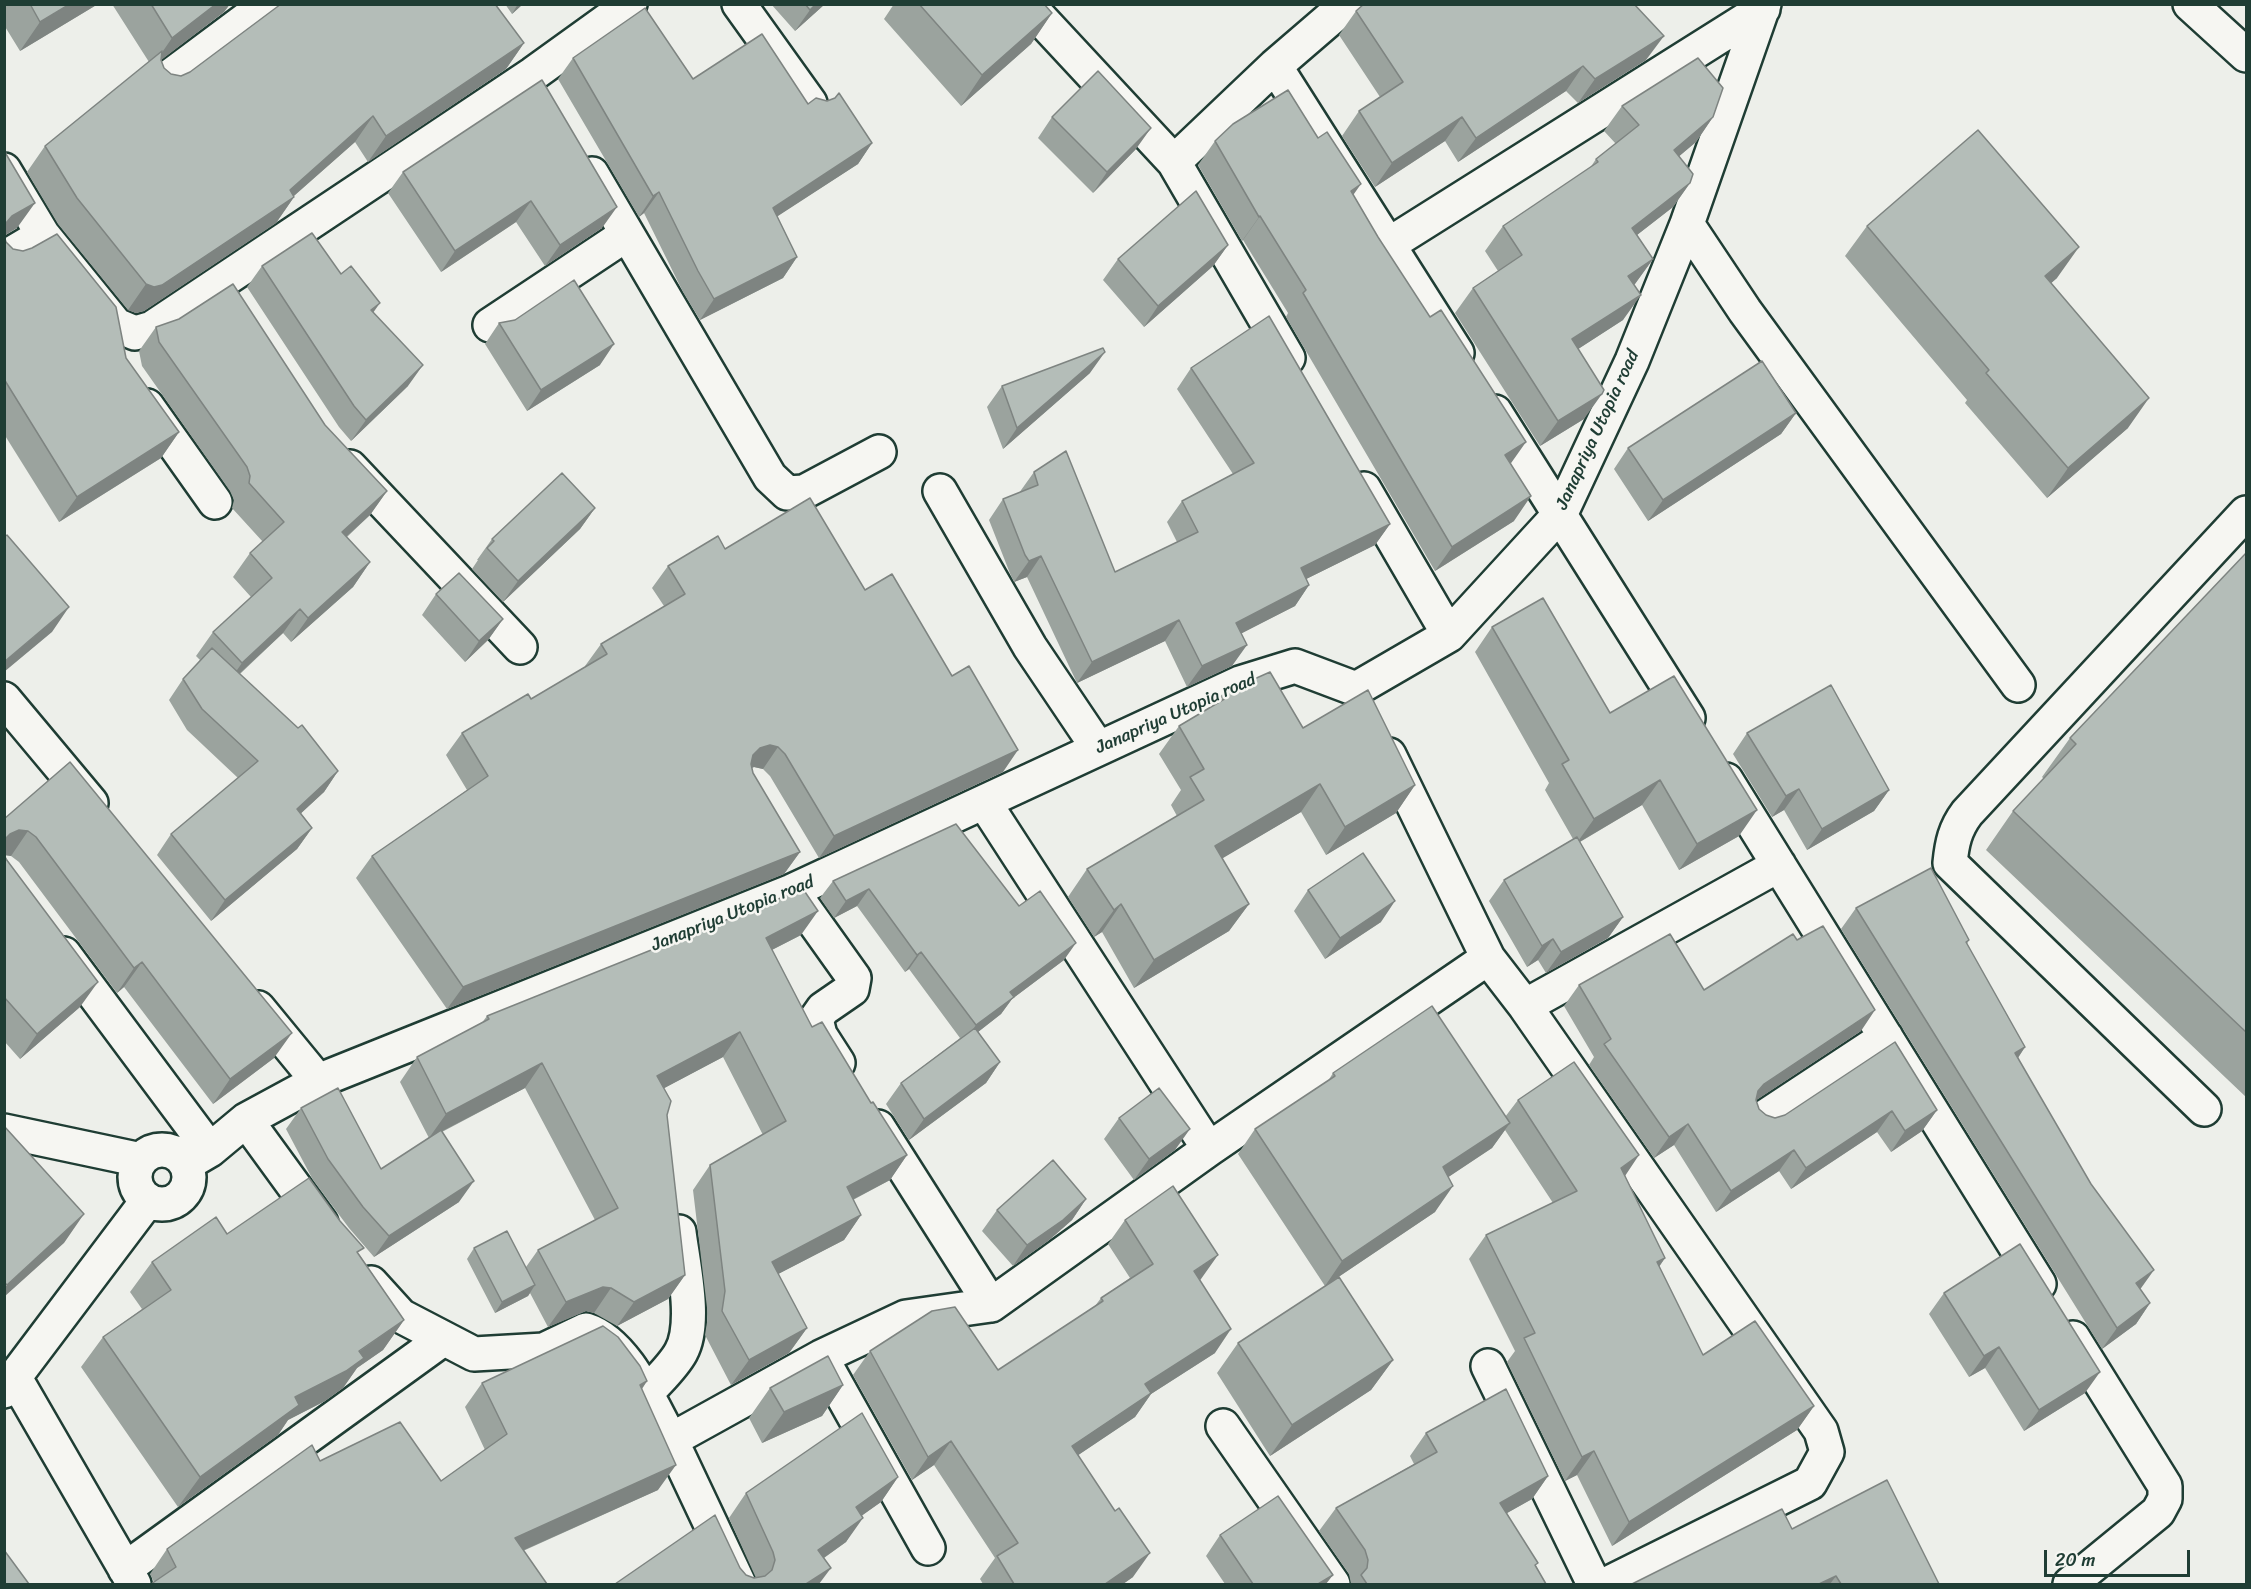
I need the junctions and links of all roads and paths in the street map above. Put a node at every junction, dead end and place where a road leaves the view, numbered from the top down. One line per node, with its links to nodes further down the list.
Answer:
1 (267, 4): 12 (street)
2 (630, 4): 11 (street)
3 (739, 4): 13 (street)
4 (1027, 4): 16 (street)
5 (1347, 4): 10 (street)
6 (2190, 4): 9 (street)
7 (1763, 7): 18 (street, Janapriya Utopia road); 21 (street)
8 (513, 48): 11 (street)
9 (2247, 55)
10 (1275, 66): 16 (street); 21 (street)
11 (533, 74): 14 (street); 23 (street)
12 (161, 83)
13 (810, 103)
14 (551, 104)
15 (574, 144): 19 (street)
16 (1174, 162): 27 (street)
17 (4, 170): 20 (street)
18 (1687, 224): 33 (street, Janapriya Utopia road); 37 (street)
19 (627, 234): 26 (street); 29 (street)
20 (43, 235): 22 (street); 25 (street)
21 (1388, 245): 33 (street)
22 (4, 258)
23 (221, 281): 24 (street); 25 (street)
24 (239, 309)
25 (116, 325): 32 (street)
26 (490, 325)
27 (1305, 388)
28 (332, 447): 36 (street)
29 (879, 452)
30 (1347, 460): 35 (street)
31 (940, 491): 40 (street)
32 (215, 502)
33 (1561, 513): 35 (street, Janapriya Utopia road); 44 (street)
34 (2247, 513): 52 (street)
35 (1449, 635): 38 (street, Janapriya Utopia road)
36 (520, 646)
37 (2018, 685)
38 (1356, 688): 40 (street, Janapriya Utopia road); 47 (street)
39 (4, 699): 42 (street)
40 (1098, 748): 41 (street, Janapriya Utopia road)
41 (984, 802): 45 (street, Janapriya Utopia road); 56 (street)
42 (109, 825)
43 (794, 854): 45 (street)
44 (1779, 865): 49 (street); 50 (street)
45 (802, 887): 51 (street, Janapriya Utopia road); 61 (street)
46 (47, 931): 57 (street)
47 (1488, 958): 49 (street); 56 (street)
48 (243, 989): 51 (street)
49 (1525, 1006): 74 (street)
50 (1886, 1037): 54 (street); 75 (street)
51 (318, 1081): 53 (street, Janapriya Utopia road)
52 (2204, 1109)
53 (246, 1120): 57 (street, Janapriya Utopia road); 62 (street)
54 (1760, 1120)
55 (4, 1131): 58 (street)
56 (1209, 1149): 61 (street)
57 (198, 1157): 58 (street); 59 (street)
58 (141, 1160): 59 (street)
59 (148, 1200): 65 (street)
60 (676, 1205): 66 (street)
61 (991, 1305): 63 (street)
62 (443, 1339): 66 (street); 70 (street)
63 (821, 1357): 68 (street); 69 (street)
64 (1488, 1366): 73 (street)
65 (10, 1385): 70 (street)
66 (645, 1395): 68 (street)
67 (1222, 1426): 72 (street)
68 (671, 1440): 71 (street)
69 (928, 1548)
70 (129, 1577)
71 (739, 1584)
72 (1333, 1584)
73 (1594, 1584)
74 (1607, 1584)
75 (2070, 1584)

